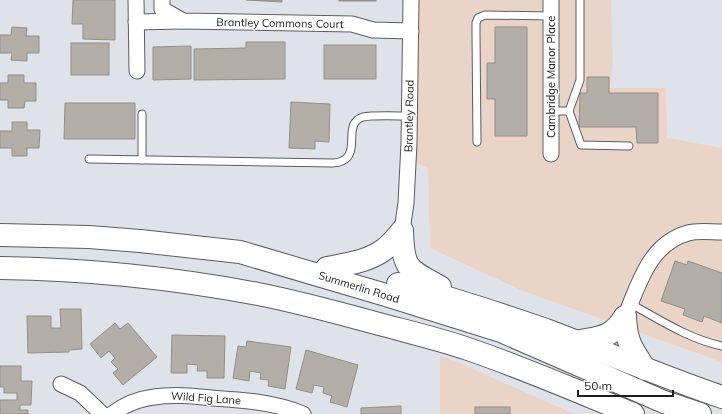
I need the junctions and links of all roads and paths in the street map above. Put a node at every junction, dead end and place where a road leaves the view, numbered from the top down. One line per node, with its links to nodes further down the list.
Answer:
1 (136, 0): 8 (street)
2 (162, 0): 7 (street, Brantley Commons Court)
3 (411, 0): 9 (street, Brantley Road)
4 (551, 0): 6 (street, Cambridge Manor Place)
5 (580, 0): 12 (lane)
6 (551, 16): 11 (street, Cambridge Manor Place); 15 (lane)
7 (182, 21): 8 (street); 9 (street, Brantley Commons Court)
8 (136, 22): 10 (street)
9 (411, 31): 14 (street, Brantley Road)
10 (137, 71)
11 (551, 111): 12 (lane); 17 (street, Cambridge Manor Place)
12 (569, 111): 16 (lane)
13 (142, 114): 19 (lane)
14 (409, 116): 19 (lane); 20 (street, Brantley Road)
15 (478, 142)
16 (629, 146)
17 (551, 154)
18 (89, 159): 19 (lane)
19 (142, 160)
20 (402, 231): 25 (main road); 26 (main road)
21 (722, 232): 27 (street)
22 (0, 235): 23 (main road, Summerlin Road)
23 (240, 252): 25 (main road); 39 (main road, Summerlin Road)
24 (0, 268): 28 (main road)
25 (327, 268): 26 (main road)
26 (473, 305): 29 (main road)
27 (628, 310): 29 (main road); 30 (lane); 31 (main road)
28 (362, 320): 37 (main road); 38 (main road)
29 (576, 342): 31 (main road)
30 (722, 346)
31 (645, 369): 33 (main road)
32 (61, 384): 34 (street)
33 (722, 397)
34 (102, 414)
35 (112, 414): 36 (street, Wild Fig Lane)
36 (303, 414)
37 (601, 414)
38 (633, 414)
39 (700, 414)

